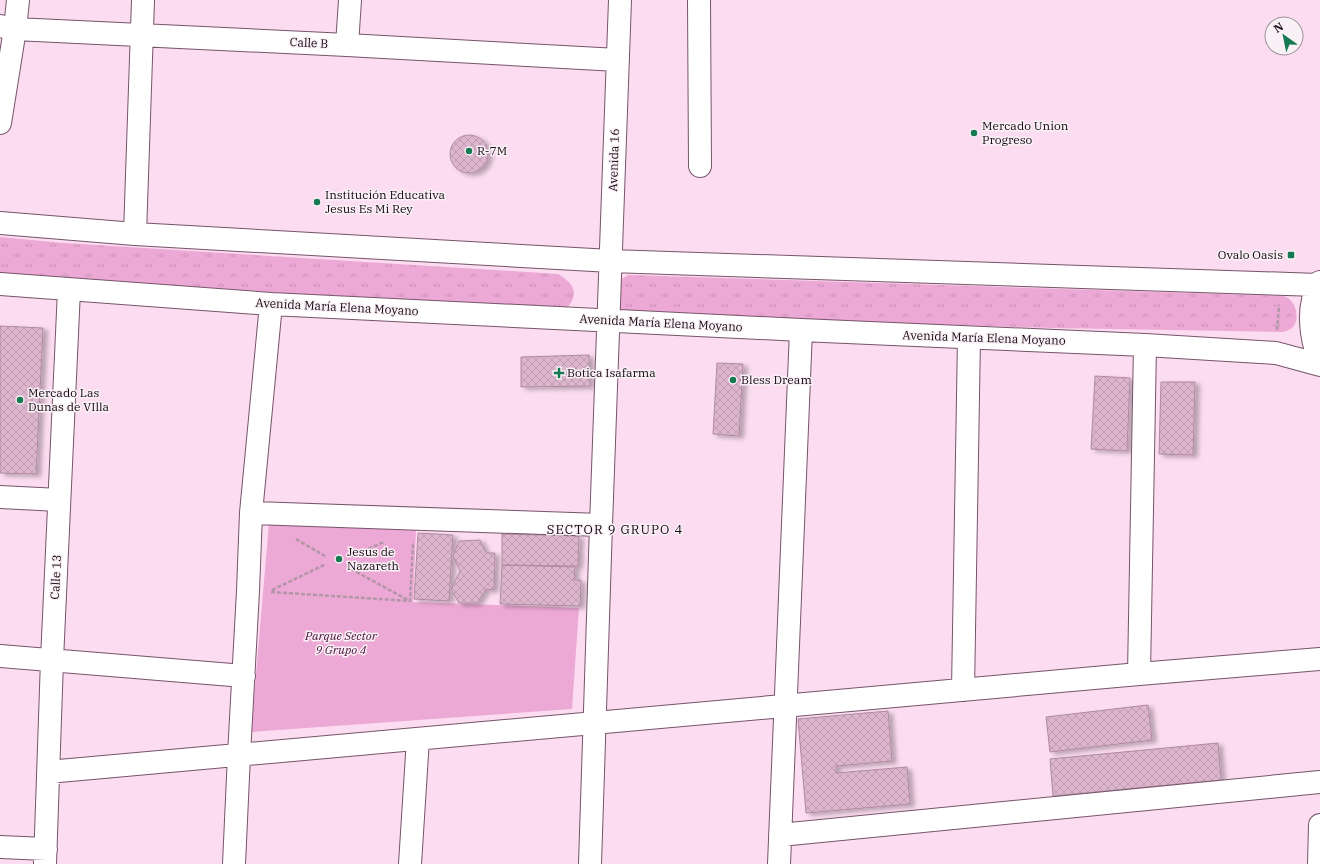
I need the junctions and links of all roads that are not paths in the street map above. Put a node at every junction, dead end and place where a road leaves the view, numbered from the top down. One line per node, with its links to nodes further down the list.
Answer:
1 (18, 0): 6 (street)
2 (143, 0): 7 (street)
3 (350, 0): 8 (street)
4 (620, 0): 9 (street, Avenida 16)
5 (699, 0): 11 (street)
6 (8, 28): 7 (street, Calle B); 10 (street)
7 (142, 35): 8 (street, Calle B); 13 (street)
8 (348, 45): 9 (street, Calle B)
9 (618, 60): 14 (street, Avenida 16)
10 (0, 123)
11 (700, 166)
12 (0, 223): 13 (street)
13 (135, 234): 14 (street)
14 (611, 261): 15 (street); 19 (street, Avenida 16)
15 (1319, 283): 23 (street)
16 (0, 284): 17 (street, Avenida María Elena Moyano)
17 (69, 290): 18 (street, Avenida María Elena Moyano); 25 (street, Calle 13)
18 (271, 304): 19 (street, Avenida María Elena Moyano); 26 (street)
19 (609, 320): 20 (street, Avenida María Elena Moyano); 27 (street, Avenida 16)
20 (801, 330): 21 (street, Avenida María Elena Moyano); 34 (street)
21 (969, 338): 22 (street, Avenida María Elena Moyano); 33 (street)
22 (1145, 345): 23 (street, Avenida María Elena Moyano); 31 (street)
23 (1320, 364)
24 (0, 497): 25 (street)
25 (59, 500): 30 (street, Calle 13)
26 (252, 513): 27 (street); 32 (street)
27 (600, 524): 35 (street, Avenida 16)
28 (0, 656): 30 (street)
29 (1320, 659): 31 (street)
30 (52, 660): 32 (street); 38 (street, Calle 13)
31 (1139, 674): 33 (street)
32 (244, 676): 37 (street)
33 (963, 690): 34 (street)
34 (786, 706): 35 (street); 41 (street)
35 (594, 723): 36 (street); 46 (street, Avenida 16)
36 (418, 739): 37 (street); 45 (street)
37 (239, 755): 38 (street); 44 (street)
38 (48, 772): 43 (street, Calle 13)
39 (1320, 782): 41 (street)
40 (1320, 825): 48 (street)
41 (780, 836): 47 (street)
42 (0, 847): 43 (street)
43 (46, 856)
44 (234, 864)
45 (410, 864)
46 (590, 864)
47 (779, 864)
48 (1319, 864)

